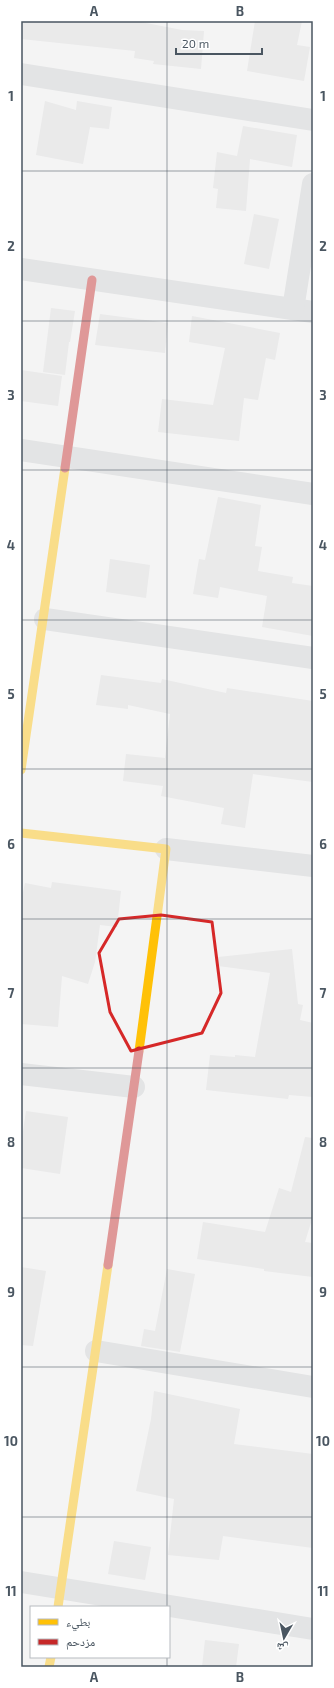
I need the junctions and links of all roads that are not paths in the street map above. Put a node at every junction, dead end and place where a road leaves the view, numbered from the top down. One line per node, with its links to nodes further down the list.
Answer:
1 (21, 74): 2 (street)
2 (313, 120)
3 (313, 184): 6 (street)
4 (21, 269): 5 (street)
5 (92, 280): 6 (street); 8 (street)
6 (303, 311)
7 (21, 450): 8 (street)
8 (66, 457): 9 (street); 10 (street)
9 (313, 494)
10 (45, 619): 11 (street); 12 (street)
11 (313, 658)
12 (21, 770)
13 (21, 833): 14 (street)
14 (166, 849): 15 (street); 17 (street)
15 (313, 866)
16 (21, 1074): 17 (street)
17 (134, 1087): 18 (street)
18 (96, 1352): 19 (street); 21 (street)
19 (313, 1387)
20 (21, 1582): 21 (street)
21 (60, 1598): 22 (street)
22 (125, 1606)
23 (170, 1611): 24 (street)
24 (313, 1629)

